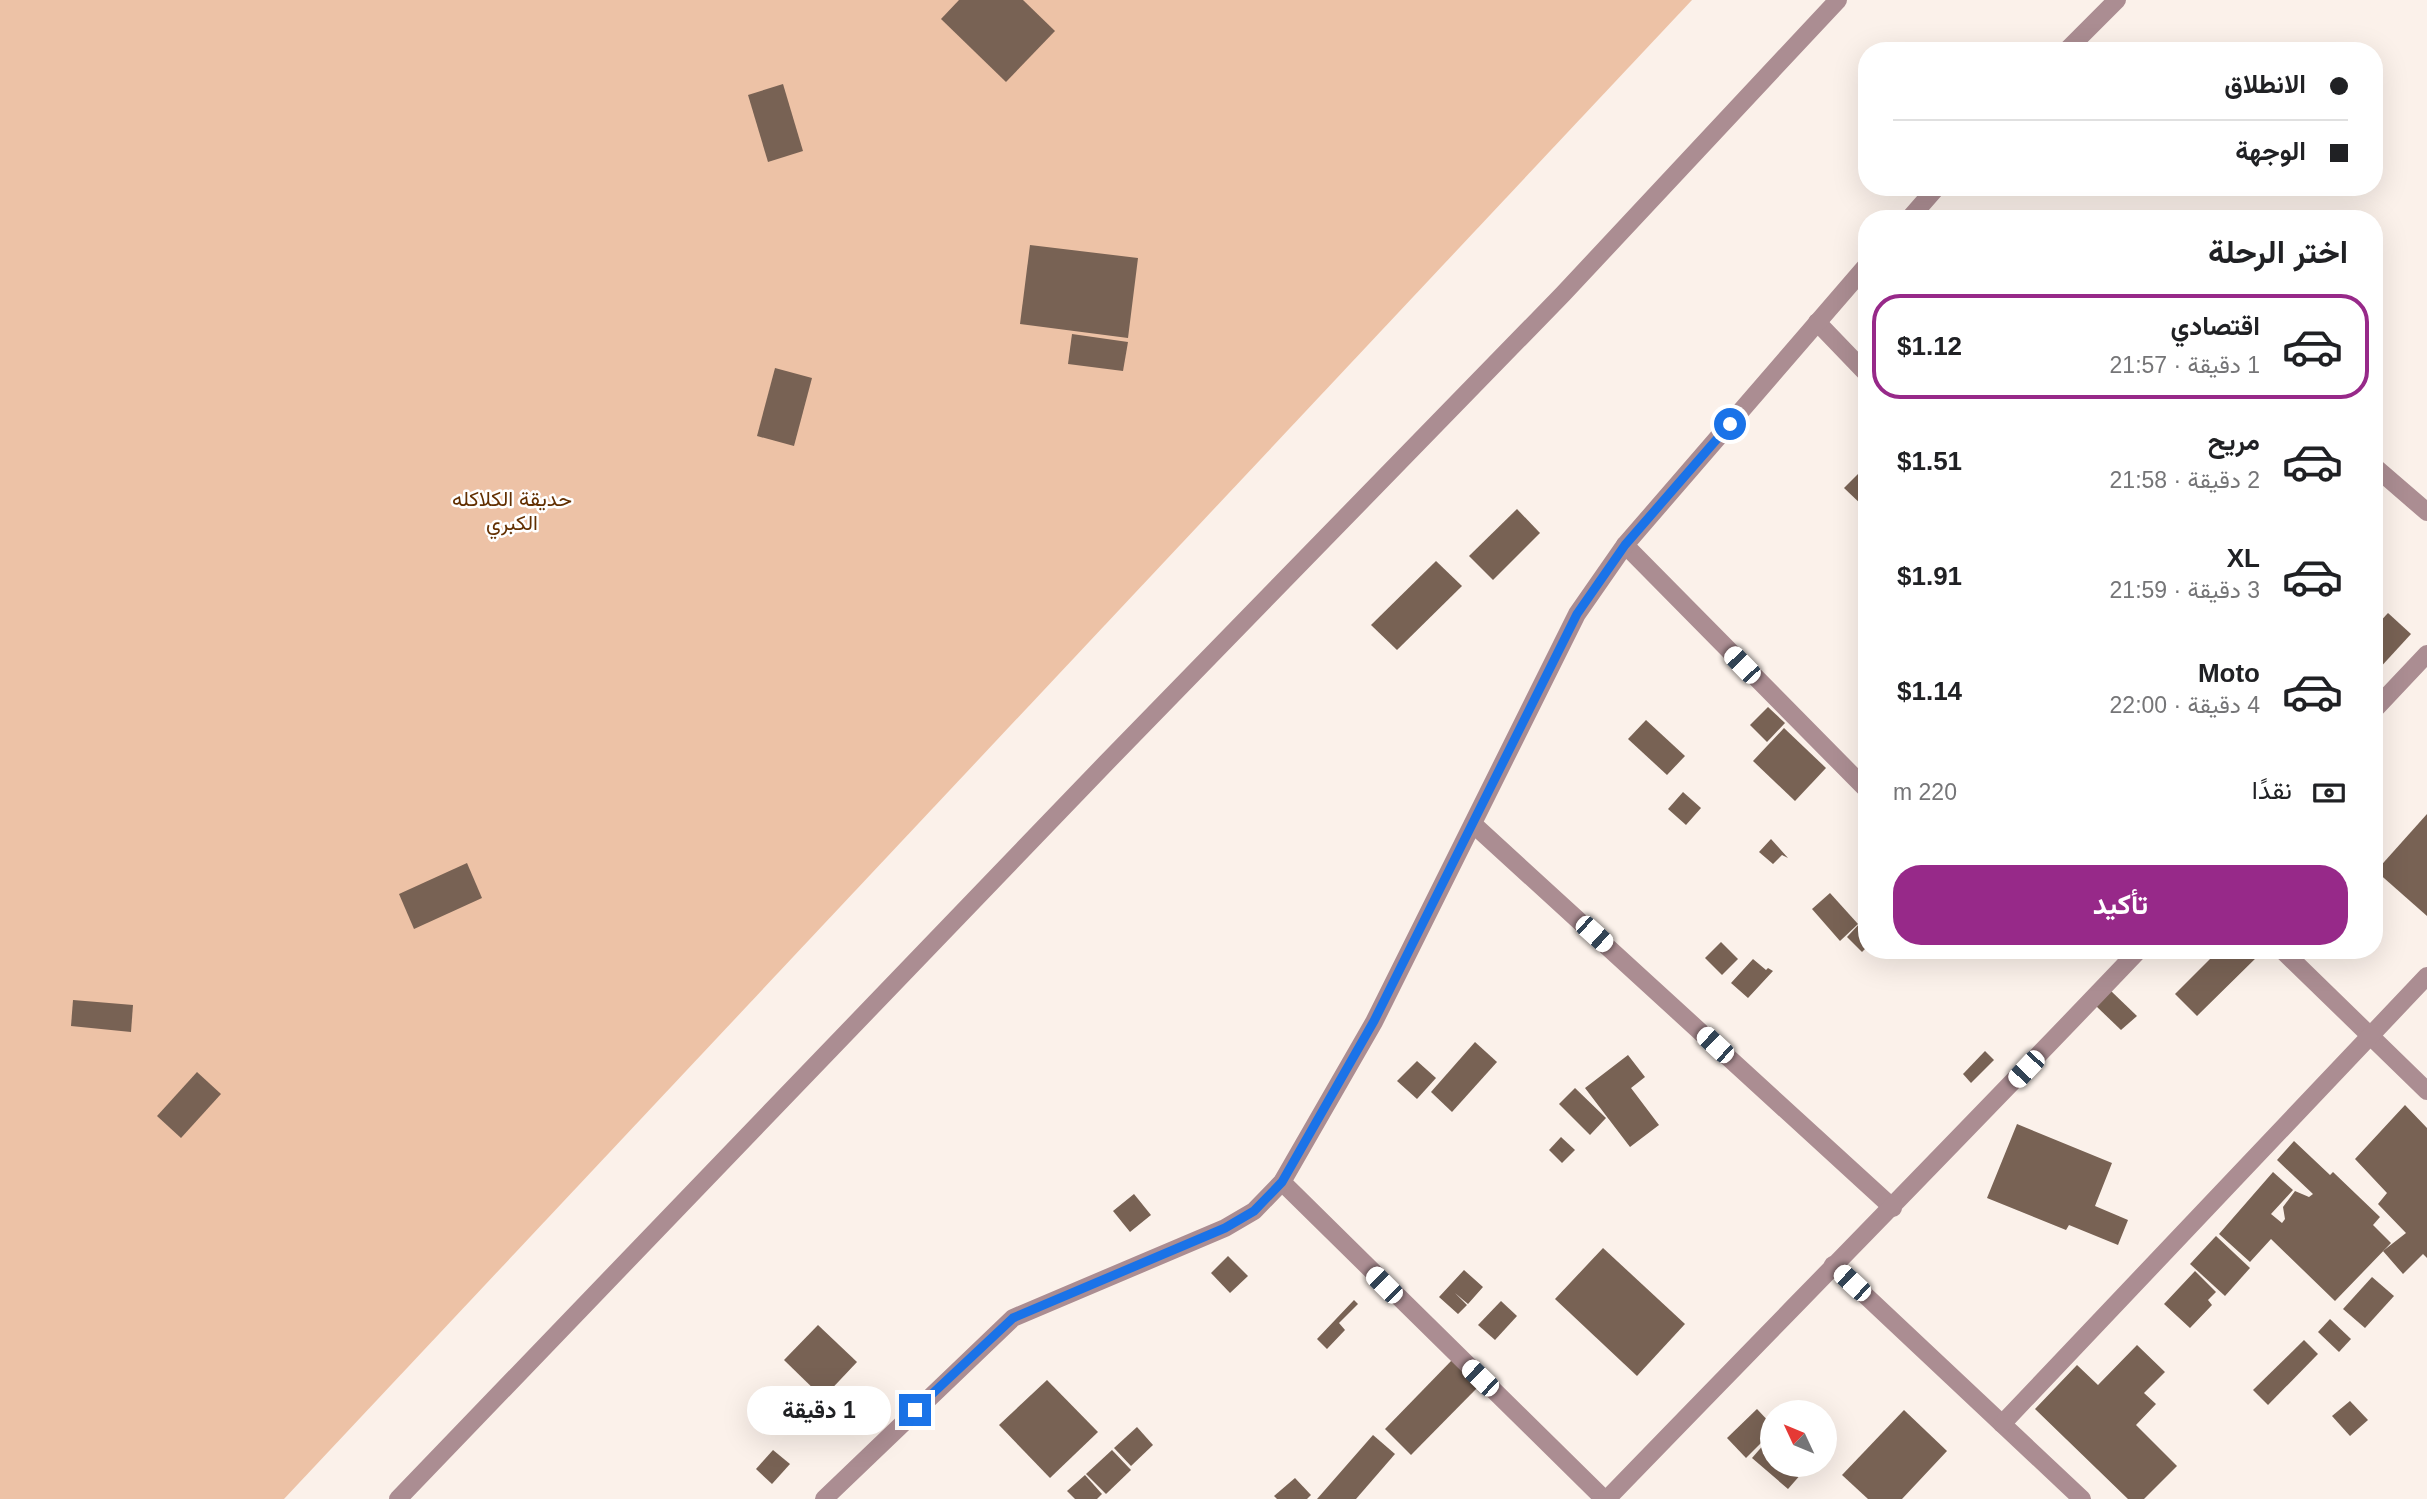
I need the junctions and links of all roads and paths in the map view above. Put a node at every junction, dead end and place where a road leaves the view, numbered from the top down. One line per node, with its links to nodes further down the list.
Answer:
1 (1838, 0): 25 (street)
2 (2117, 0): 3 (street)
3 (2075, 42)
4 (1929, 196): 5 (street)
5 (1917, 210)
6 (1858, 275): 7 (street)
7 (1817, 322): 8 (street); 11 (street)
8 (1858, 365)
9 (2383, 474): 10 (street)
10 (2427, 512)
11 (1625, 545): 14 (street); 15 (street)
12 (2427, 654): 13 (street)
13 (2383, 701)
14 (1858, 781)
15 (1473, 824): 21 (street); 22 (street)
16 (2130, 959): 22 (street)
17 (2291, 959): 19 (street)
18 (2427, 976): 19 (street)
19 (2370, 1037): 20 (street); 24 (street)
20 (2427, 1091)
21 (1282, 1182): 26 (street); 27 (street)
22 (1893, 1208): 23 (street)
23 (1833, 1265): 24 (street); 27 (street)
24 (2001, 1424): 28 (street)
25 (398, 1499)
26 (824, 1499)
27 (1605, 1499)
28 (2082, 1499)

